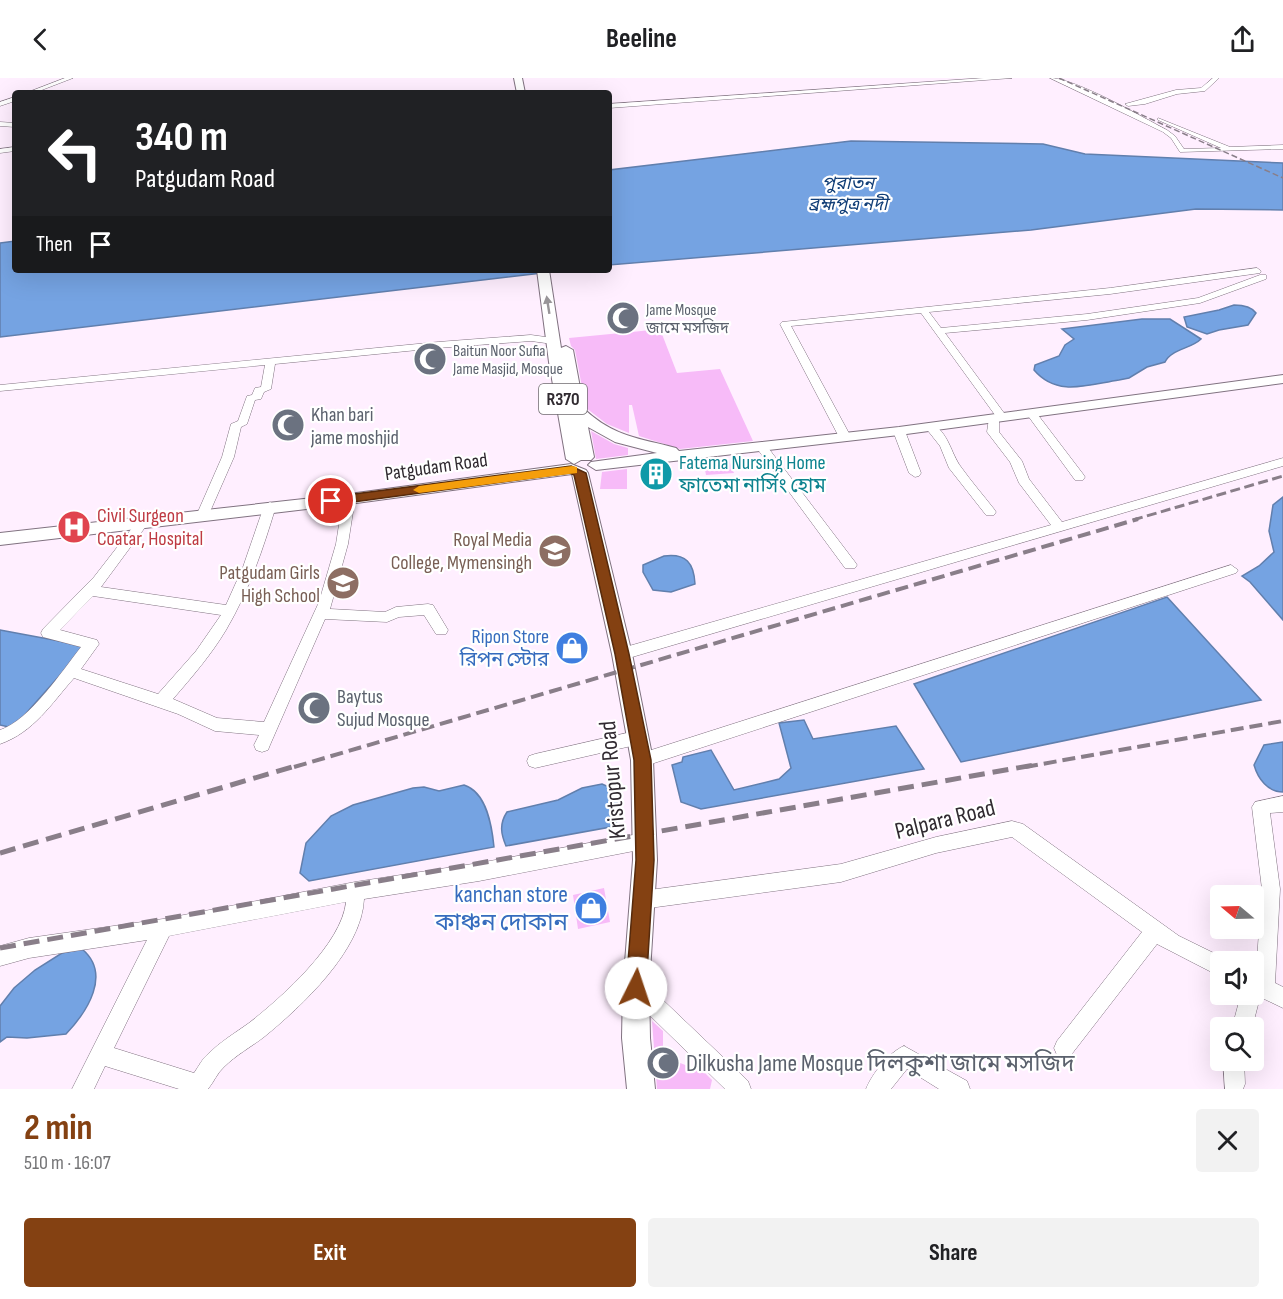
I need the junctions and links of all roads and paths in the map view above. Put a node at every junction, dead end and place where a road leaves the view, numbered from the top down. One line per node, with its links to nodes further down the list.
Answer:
1 (70, 78): 5 (street)
2 (1009, 78): 6 (street)
3 (1053, 78): 8 (street)
4 (1216, 78): 8 (street)
5 (37, 90)
6 (612, 106)
7 (1283, 147): 8 (street)
8 (1244, 149)
9 (544, 273): 13 (main road, one-way to 9)
10 (554, 273): 13 (main road, R370)
11 (923, 310): 12 (street); 12 (street); 22 (street)
12 (939, 331): 19 (street)
13 (557, 340): 14 (street); 17 (main road, Kristopur Road / R370); 26 (main road, Kristopur Road / R370)
14 (271, 362): 16 (street); 32 (street)
15 (1283, 379): 18 (main road)
16 (0, 388)
17 (578, 411): 24 (main road); 26 (main road, Kristopur Road / R370)
18 (1031, 413): 19 (main road); 28 (street)
19 (998, 418): 20 (main road); 34 (street)
20 (931, 427): 21 (main road); 31 (street)
21 (899, 431): 22 (main road); 27 (street)
22 (845, 438): 23 (main road)
23 (762, 447): 24 (main road); 36 (street)
24 (705, 454): 26 (main road)
25 (1283, 462): 34 (street)
26 (580, 464): 29 (main road, Patgudam Road); 30 (main road, Patgudam Road); 42 (main road, Kristopur Road)
27 (915, 472)
28 (1079, 477)
29 (349, 499): 30 (main road, Patgudam Road); 40 (street)
30 (270, 506): 32 (main road, Patgudam Road); 39 (street)
31 (990, 512)
32 (203, 514): 33 (main road, Patgudam Road)
33 (143, 522): 35 (main road, Patgudam Road); 38 (street)
34 (1059, 527): 42 (street)
35 (0, 539)
36 (850, 565)
37 (1231, 570): 49 (street)
38 (90, 591): 39 (street); 43 (street)
39 (229, 611): 44 (street)
40 (320, 614): 41 (street); 45 (street)
41 (441, 630)
42 (622, 654): 47 (main road, Kristopur Road)
43 (71, 670): 44 (street); 46 (street)
44 (162, 701): 45 (street)
45 (268, 729): 48 (street)
46 (0, 737)
47 (640, 737): 49 (main road, Kristopur Road); 50 (street)
48 (262, 745)
49 (642, 760): 52 (main road, Kristopur Road)
50 (535, 761)
51 (1283, 804): 57 (street)
52 (644, 841): 53 (street); 54 (main road, Kristopur Road)
53 (355, 891): 55 (street); 64 (street)
54 (642, 900): 56 (street, Palpara Road); 60 (main road, Kristopur Road)
55 (163, 928): 58 (street); 64 (street)
56 (1155, 931): 59 (street, Palpara Road); 63 (street)
57 (1262, 951)
58 (0, 956)
59 (1210, 962)
60 (636, 988): 68 (main road, Kristopur Road); 69 (street)
61 (1264, 990): 62 (street)
62 (1283, 998)
63 (1065, 1048)
64 (100, 1054): 67 (street)
65 (1233, 1071): 66 (street)
66 (1234, 1084)
67 (83, 1089)
68 (641, 1089)
69 (740, 1089)
70 (877, 1089): 71 (street)
71 (959, 1089)

